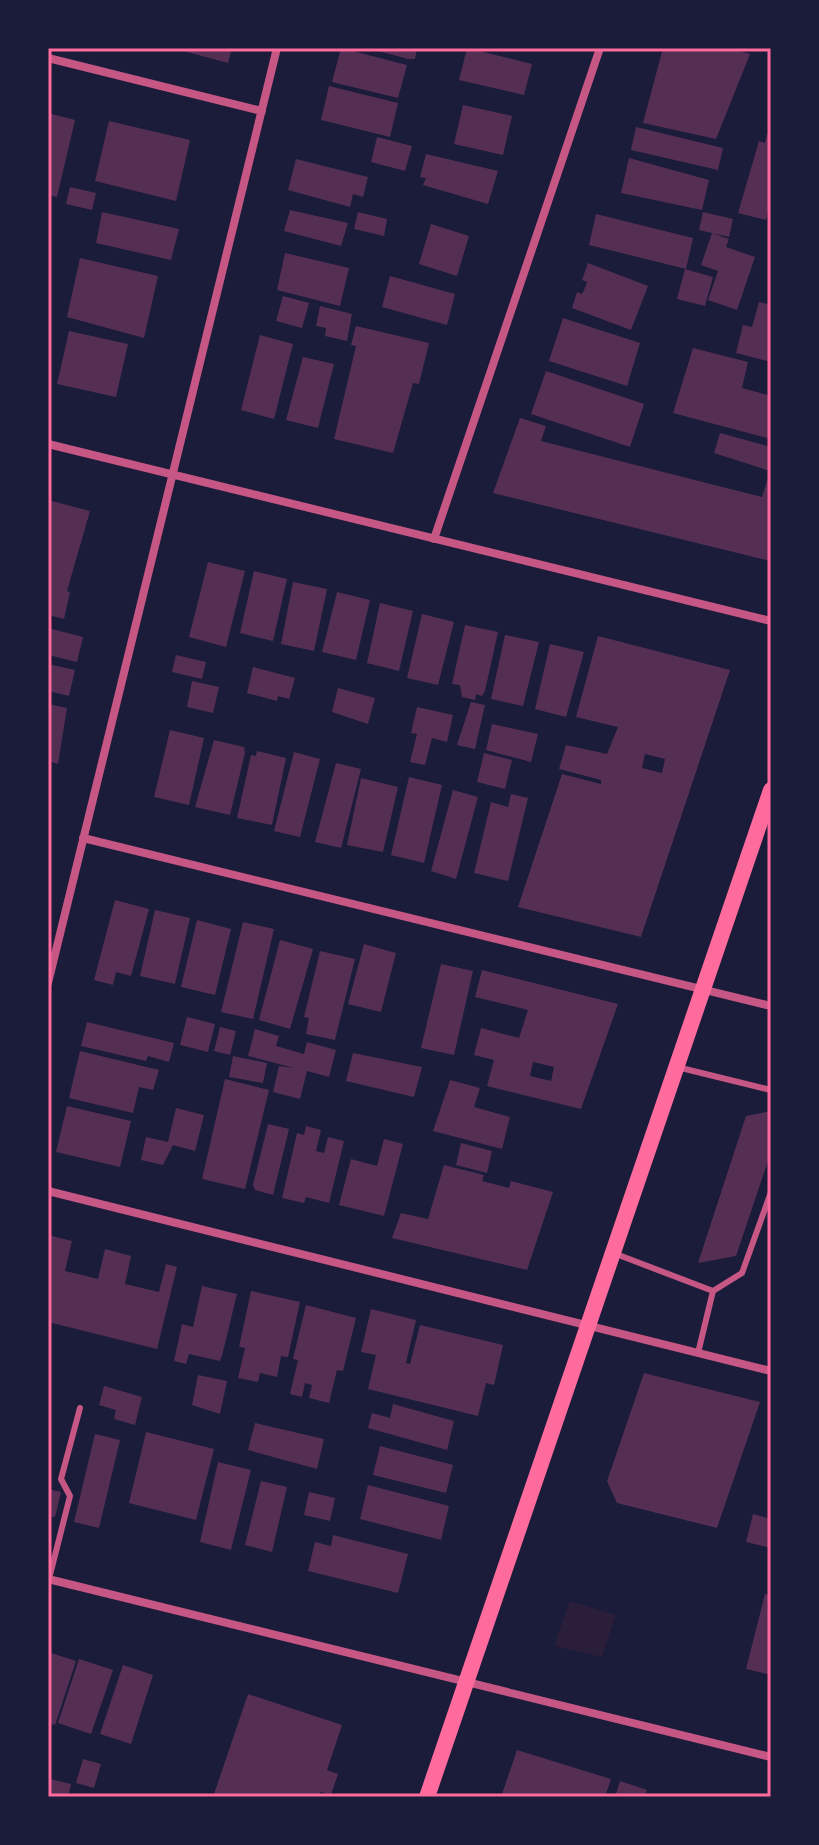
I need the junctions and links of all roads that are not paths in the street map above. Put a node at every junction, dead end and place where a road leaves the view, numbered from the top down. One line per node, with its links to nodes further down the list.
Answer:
1 (277, 48): 4 (street)
2 (600, 48): 7 (street)
3 (48, 58): 4 (street)
4 (262, 111): 6 (street)
5 (48, 444): 6 (street)
6 (173, 474): 7 (street); 10 (street)
7 (434, 539): 8 (street)
8 (771, 621)
9 (771, 790): 12 (main road)
10 (83, 838): 11 (street); 12 (street)
11 (48, 983)
12 (703, 990): 13 (street); 14 (main road)
13 (771, 1006)
14 (677, 1067): 15 (lane); 18 (main road)
15 (771, 1090)
16 (48, 1191): 20 (street)
17 (771, 1192): 19 (lane)
18 (614, 1254): 19 (lane); 20 (main road)
19 (713, 1291): 21 (lane)
20 (590, 1327): 21 (street); 25 (main road)
21 (698, 1353): 22 (street)
22 (771, 1371)
23 (80, 1408): 24 (lane)
24 (48, 1579): 25 (street)
25 (467, 1682): 26 (street); 27 (main road)
26 (771, 1757)
27 (427, 1797)

